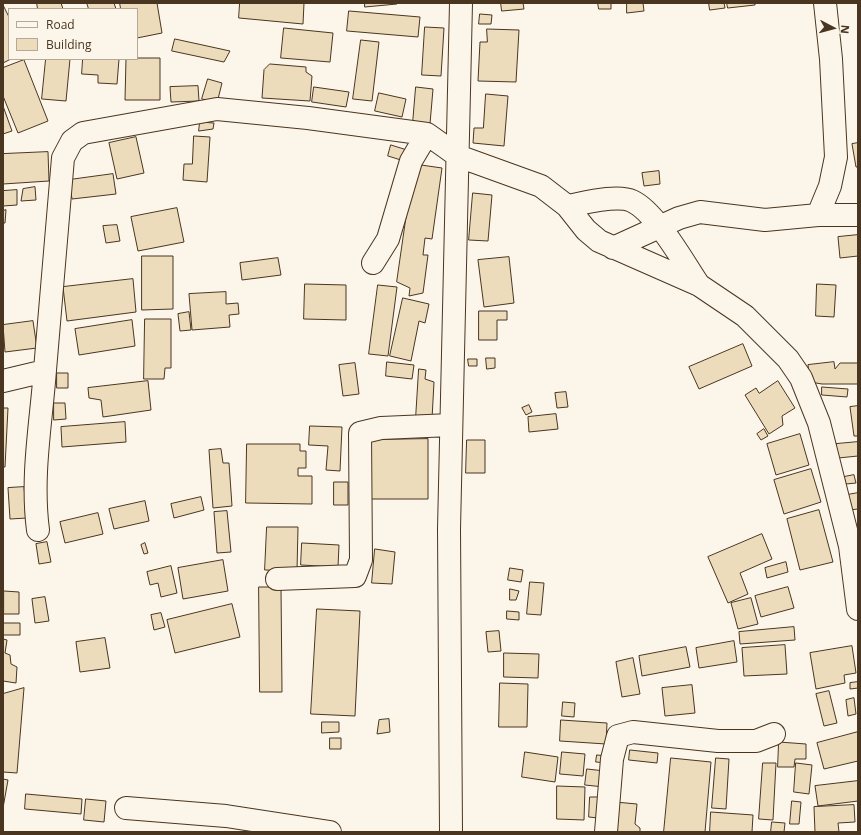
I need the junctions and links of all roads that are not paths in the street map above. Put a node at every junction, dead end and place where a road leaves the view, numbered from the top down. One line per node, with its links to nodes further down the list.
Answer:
1 (461, 3): 4 (street)
2 (825, 3): 6 (street)
3 (427, 134): 4 (street); 10 (street); 12 (street)
4 (458, 156): 5 (street); 14 (street)
5 (567, 206): 8 (street); 9 (street)
6 (818, 215): 7 (street); 8 (street)
7 (858, 215)
8 (659, 227): 9 (street); 11 (street)
9 (613, 248): 11 (street)
10 (373, 263)
11 (699, 285): 16 (street)
12 (45, 371): 13 (street); 15 (street)
13 (3, 381)
14 (451, 425): 17 (street); 22 (street)
15 (38, 530)
16 (854, 545): 18 (street)
17 (277, 579)
18 (858, 608)
19 (774, 734): 23 (street)
20 (126, 808): 21 (street)
21 (330, 832)
22 (451, 832)
23 (606, 832)

